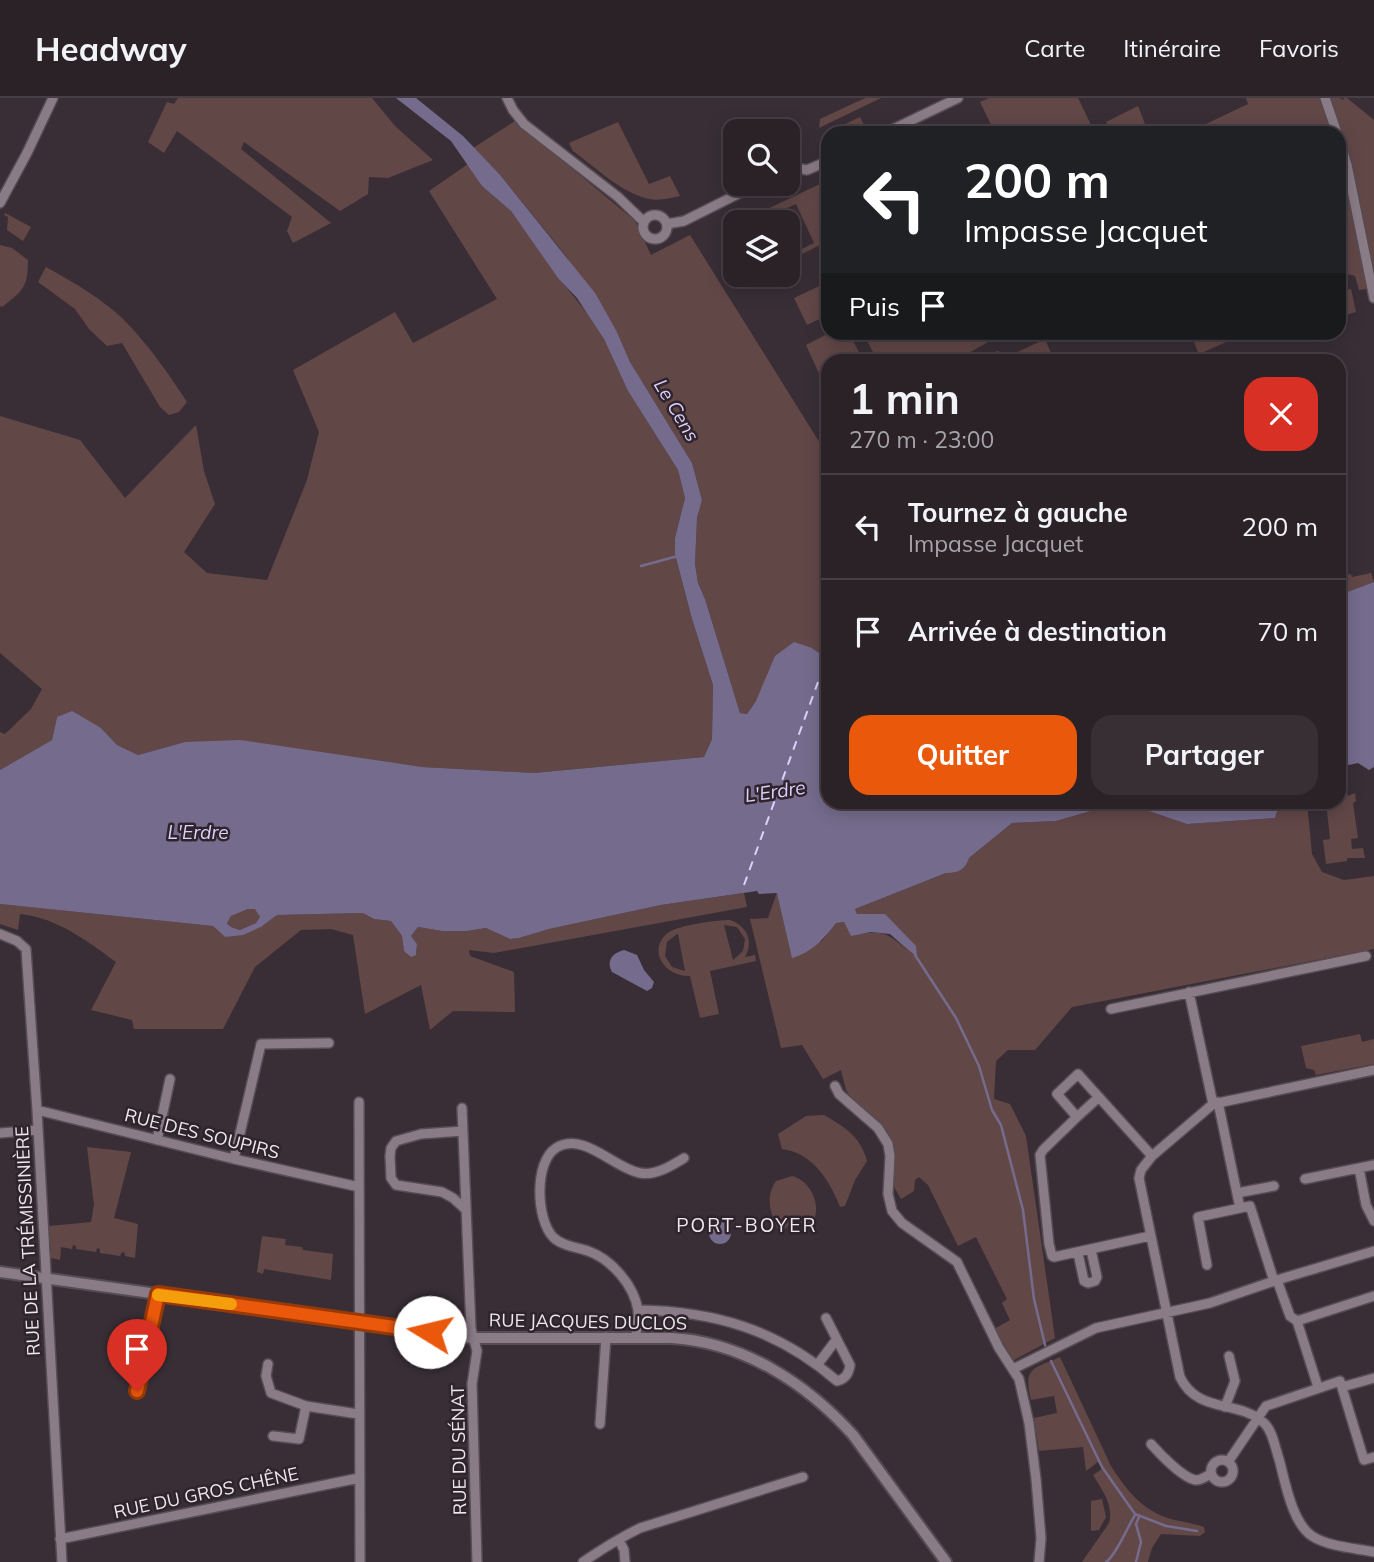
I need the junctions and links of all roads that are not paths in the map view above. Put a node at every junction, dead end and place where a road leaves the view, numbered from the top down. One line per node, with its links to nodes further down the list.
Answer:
1 (53, 98): 11 (street)
2 (507, 98): 12 (street)
3 (958, 98): 5 (street)
4 (1325, 98): 6 (street)
5 (900, 126)
6 (1334, 126)
7 (1346, 162): 14 (street)
8 (821, 164): 9 (street)
9 (800, 169)
10 (734, 196): 13 (street)
11 (0, 203)
12 (644, 222): 13 (street); 13 (street)
13 (667, 224)
14 (1374, 298)
15 (0, 934): 27 (street, RUE DE LA TRÉMISSINIÈRE)
16 (1366, 956): 17 (street)
17 (1189, 992): 18 (street); 25 (street)
18 (1111, 1009)
19 (329, 1043): 35 (street)
20 (1374, 1070): 25 (street)
21 (170, 1079): 32 (street)
22 (835, 1086): 67 (street)
23 (1100, 1097): 28 (street); 28 (street); 33 (street)
24 (359, 1102): 40 (street)
25 (1216, 1103): 33 (street); 41 (street)
26 (462, 1108): 30 (street, RUE DU SÉNAT)
27 (37, 1110): 29 (street, RUE DE LA TRÉMISSINIÈRE); 32 (street, RUE DES SOUPIRS)
28 (1077, 1117): 48 (street)
29 (37, 1130): 31 (street); 51 (street, RUE DE LA TRÉMISSINIÈRE)
30 (463, 1131): 43 (street, RUE DU SÉNAT); 43 (street)
31 (0, 1133)
32 (157, 1140): 35 (street, RUE DES SOUPIRS)
33 (1152, 1156): 45 (street)
34 (684, 1158): 55 (street)
35 (234, 1159): 40 (street, RUE DES SOUPIRS)
36 (1374, 1165): 37 (street)
37 (1359, 1168): 38 (street); 44 (street)
38 (1304, 1179)
39 (1274, 1186): 41 (street)
40 (359, 1187): 58 (street)
41 (1237, 1193): 42 (street)
42 (1240, 1208): 49 (street); 52 (street)
43 (465, 1209): 62 (street, RUE DU SÉNAT)
44 (1374, 1221)
45 (1150, 1236): 46 (street); 56 (street)
46 (1091, 1250): 48 (street); 48 (street)
47 (1374, 1251): 52 (street)
48 (1078, 1253)
49 (1207, 1265)
50 (0, 1272): 51 (street, RUE JACQUES DUCLOS)
51 (46, 1278): 53 (street, RUE JACQUES DUCLOS); 84 (street, RUE DE LA TRÉMISSINIÈRE)
52 (1276, 1280): 56 (street); 59 (street)
53 (158, 1294): 58 (street, RUE JACQUES DUCLOS); 71 (street)
54 (1374, 1296): 59 (street)
55 (638, 1310): 61 (street); 66 (street)
56 (1165, 1312): 67 (street); 73 (street)
57 (826, 1318): 63 (street)
58 (359, 1321): 62 (street, RUE JACQUES DUCLOS); 74 (street)
59 (1297, 1321): 70 (street)
60 (606, 1337): 61 (street, RUE JACQUES DUCLOS); 62 (street, RUE JACQUES DUCLOS); 76 (street)
61 (636, 1337): 92 (street, RUE JACQUES DUCLOS)
62 (472, 1338): 89 (street, RUE DU SÉNAT)
63 (836, 1339): 66 (street); 66 (street)
64 (1229, 1356): 73 (street)
65 (268, 1364): 72 (street)
66 (818, 1364)
67 (1013, 1369): 93 (street)
68 (1374, 1378): 69 (street)
69 (1341, 1384): 70 (street); 79 (street)
70 (1318, 1387): 75 (street)
71 (137, 1391)
72 (306, 1406): 74 (street); 77 (street)
73 (1225, 1407): 75 (street)
74 (358, 1414): 83 (street)
75 (1258, 1418): 80 (street); 86 (street)
76 (600, 1423)
77 (274, 1436)
78 (1150, 1444): 81 (street)
79 (1374, 1457)
80 (1228, 1462): 81 (street); 81 (street)
81 (1211, 1474)
82 (803, 1477): 85 (street)
83 (359, 1478): 84 (street, RUE DU GROS CHÊNE); 88 (street)
84 (60, 1539): 87 (street, RUE DE LA TRÉMISSINIÈRE)
85 (619, 1540): 90 (street); 91 (street)
86 (1374, 1552)
87 (62, 1562)
88 (360, 1562)
89 (477, 1562)
90 (583, 1562)
91 (625, 1562)
92 (946, 1562)
93 (1039, 1562)

